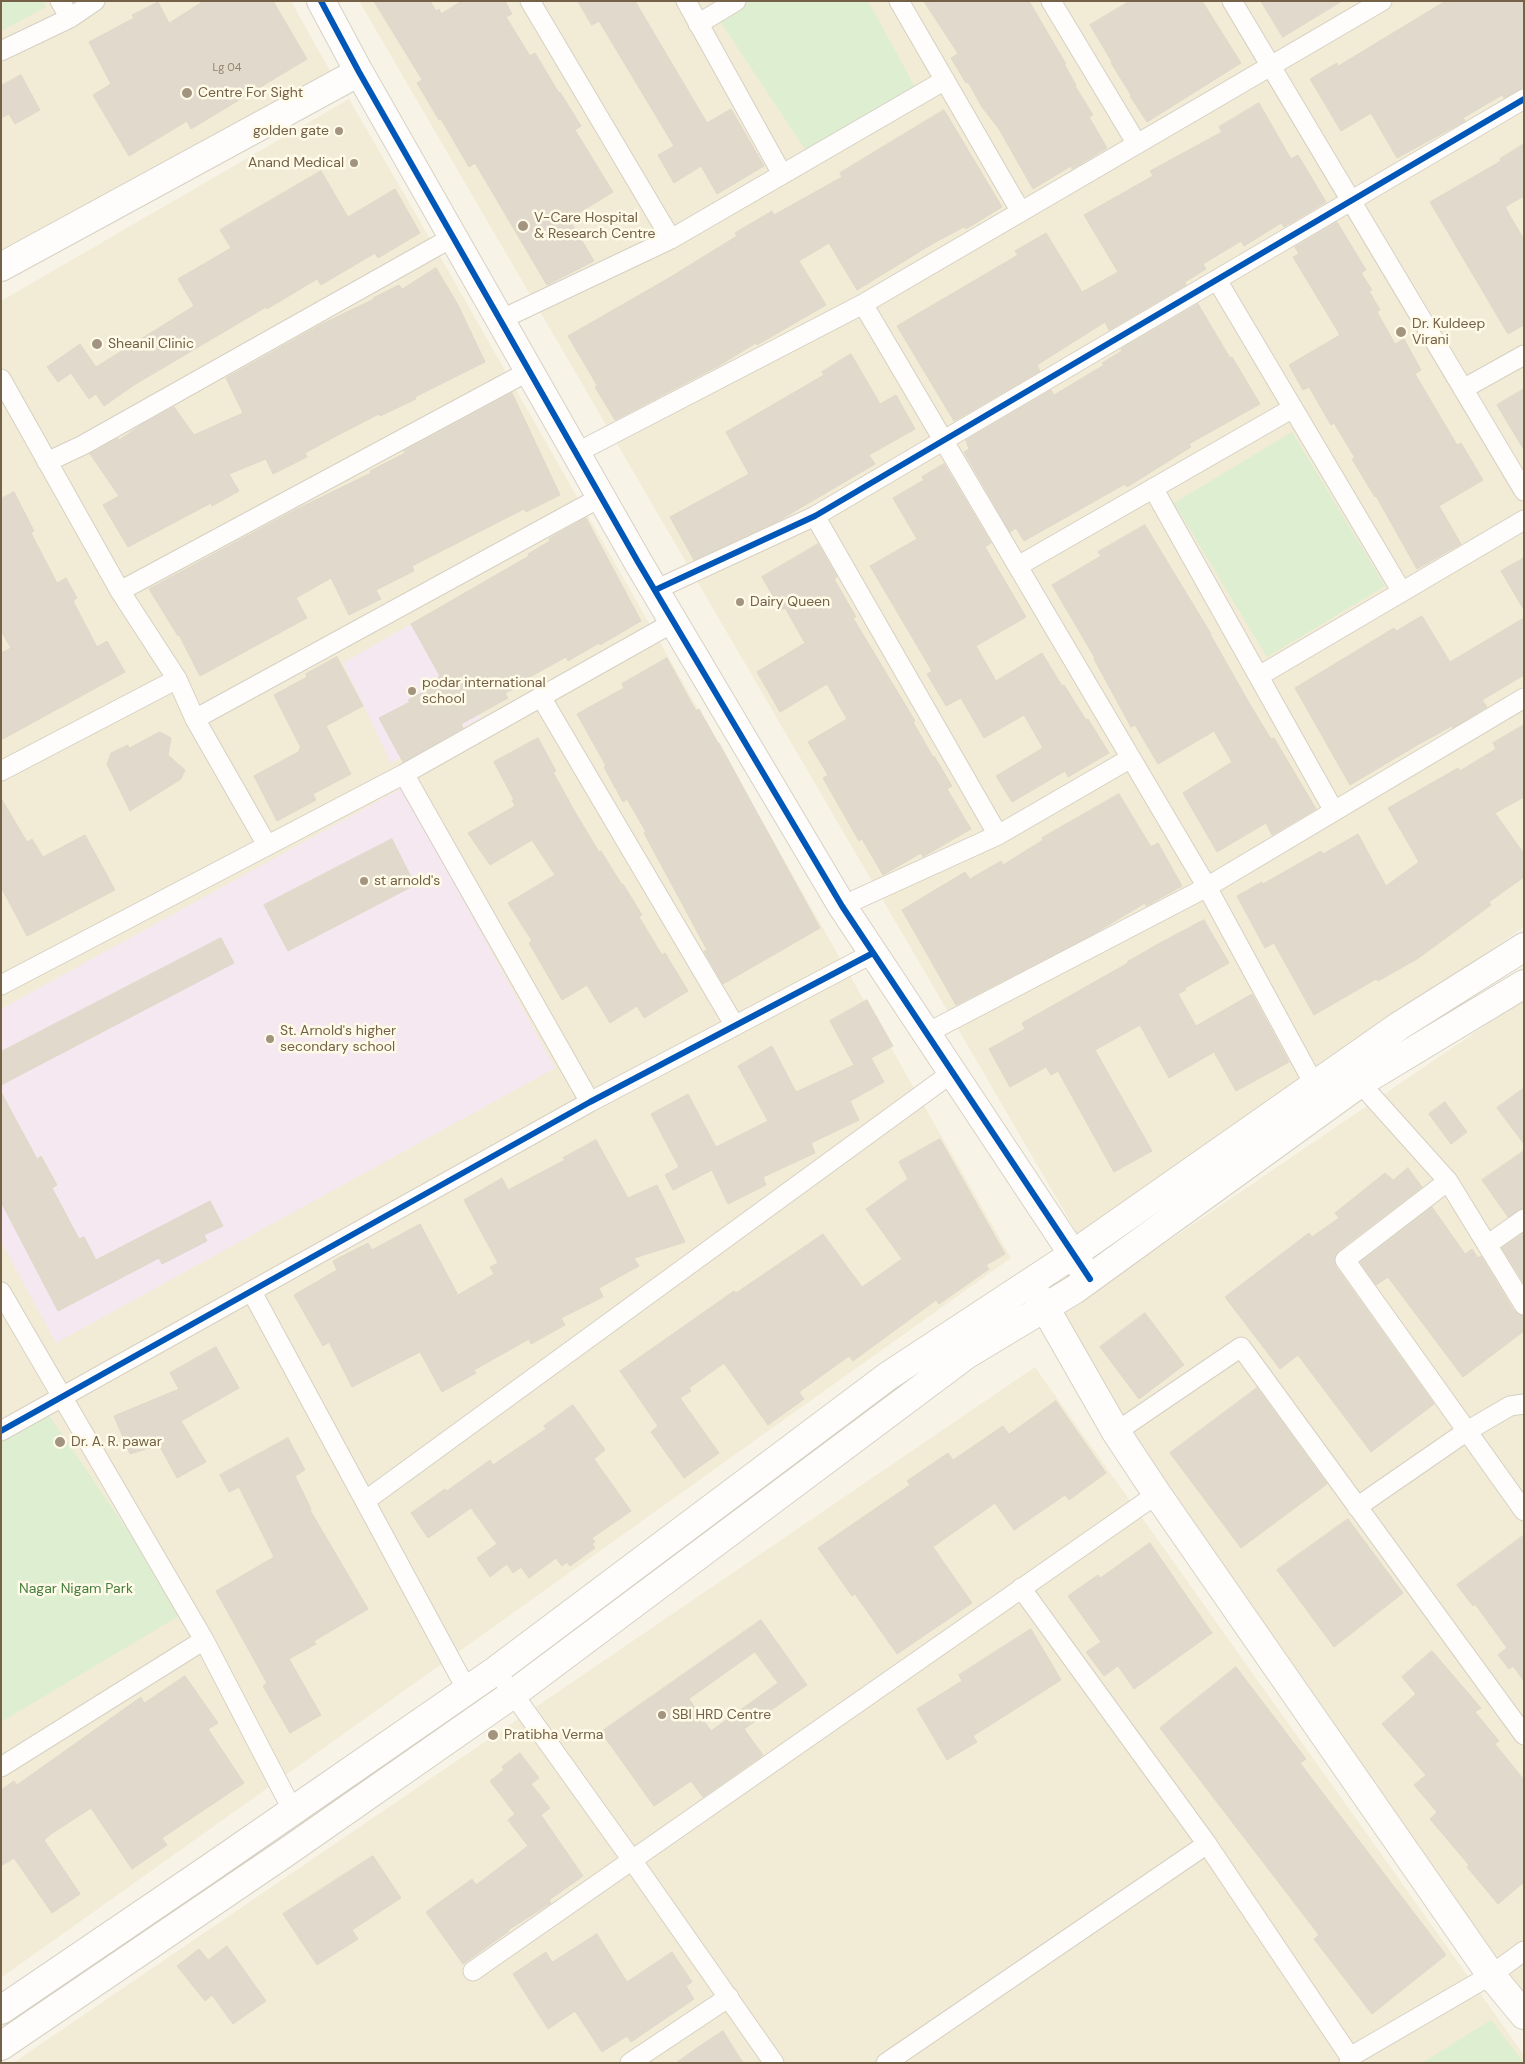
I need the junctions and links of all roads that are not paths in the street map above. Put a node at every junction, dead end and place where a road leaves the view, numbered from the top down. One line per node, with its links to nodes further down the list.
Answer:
1 (60, 1): 11 (street)
2 (95, 1): 11 (street)
3 (321, 1): 15 (main road)
4 (530, 1): 23 (street)
5 (686, 1): 12 (street)
6 (736, 1): 12 (street)
7 (900, 1): 16 (street)
8 (1051, 1): 18 (street)
9 (1232, 1): 14 (street)
10 (1382, 1): 14 (street)
11 (70, 18): 13 (street)
12 (698, 24): 19 (street)
13 (1, 51)
14 (1271, 66): 18 (street); 20 (street)
15 (359, 72): 22 (main road); 24 (main road)
16 (945, 80): 19 (street); 21 (street)
17 (1524, 99): 20 (street)
18 (1137, 144): 21 (street)
19 (782, 174): 23 (street)
20 (1351, 201): 25 (street); 31 (street)
21 (1021, 212): 26 (street)
22 (453, 237): 27 (main road); 35 (street)
23 (671, 239): 27 (street)
24 (1, 267)
25 (1217, 280): 32 (street); 33 (street)
26 (864, 304): 33 (street); 34 (street)
27 (500, 320): 29 (main road)
28 (1524, 355): 31 (street)
29 (529, 371): 34 (main road); 43 (street)
30 (1, 379): 35 (street)
31 (1463, 389): 37 (street)
32 (1293, 408): 36 (street); 44 (street)
33 (944, 440): 39 (street); 41 (street)
34 (576, 453): 38 (main road)
35 (48, 462): 43 (street)
36 (1153, 488): 41 (street); 46 (street)
37 (1524, 490)
38 (602, 497): 42 (main road); 50 (street)
39 (815, 516): 42 (street); 55 (street)
40 (1524, 520): 44 (street)
41 (1018, 566): 51 (street)
42 (655, 590): 45 (main road)
43 (120, 591): 47 (street)
44 (1402, 592): 46 (street)
45 (674, 622): 48 (street); 58 (main road)
46 (1259, 676): 54 (street)
47 (177, 679): 50 (street); 52 (street)
48 (541, 697): 53 (street); 63 (street)
49 (1524, 698): 54 (street)
50 (195, 719): 56 (street)
51 (1131, 758): 55 (street); 57 (street)
52 (1, 771)
53 (404, 774): 56 (street); 68 (street)
54 (1334, 811): 57 (street)
55 (998, 835): 58 (street)
56 (267, 845): 62 (street)
57 (1207, 887): 64 (street); 67 (street)
58 (842, 906): 60 (main road)
59 (1524, 947): 67 (main road)
60 (873, 952): 63 (street); 64 (main road)
61 (1524, 984): 66 (main road)
62 (1, 985)
63 (735, 1026): 68 (street)
64 (927, 1033): 65 (main road)
65 (953, 1072): 72 (main road); 85 (street)
66 (1360, 1083): 69 (street); 73 (main road)
67 (1314, 1084): 72 (main road)
68 (590, 1102): 76 (street)
69 (1448, 1181): 71 (street); 82 (street)
70 (1524, 1219): 71 (street)
71 (1486, 1245): 77 (street)
72 (1072, 1254): 73 (main road); 74 (main road)
73 (1090, 1279): 78 (main road)
74 (1028, 1283): 78 (main road); 90 (main road)
75 (1, 1292): 79 (street)
76 (252, 1292): 79 (street); 85 (street)
77 (1524, 1304)
78 (1046, 1307): 83 (main road); 92 (main road)
79 (63, 1396): 81 (street); 89 (street)
80 (1524, 1404): 82 (street)
81 (1, 1431)
82 (1467, 1431): 86 (street); 87 (street)
83 (1116, 1432): 84 (main road); 86 (street)
84 (1157, 1494): 88 (street); 100 (main road)
85 (364, 1501): 91 (street)
86 (1357, 1507): 93 (street)
87 (1524, 1511)
88 (1022, 1588): 96 (street); 97 (street)
89 (204, 1640): 94 (street); 95 (street)
90 (495, 1671): 91 (main road); 92 (street)
91 (467, 1690): 95 (main road)
92 (513, 1694): 97 (street); 104 (main road)
93 (1524, 1735)
94 (1, 1767)
95 (293, 1811): 102 (main road)
96 (1207, 1844): 105 (street); 108 (street)
97 (632, 1860): 99 (street); 101 (street)
98 (1524, 1951): 100 (street)
99 (473, 1971)
100 (1491, 1975): 103 (main road); 105 (street)
101 (729, 1997): 106 (street); 107 (street)
102 (1, 2010)
103 (1524, 2015)
104 (1, 2046)
105 (1350, 2060)
106 (630, 2063)
107 (774, 2063)
108 (886, 2063)

